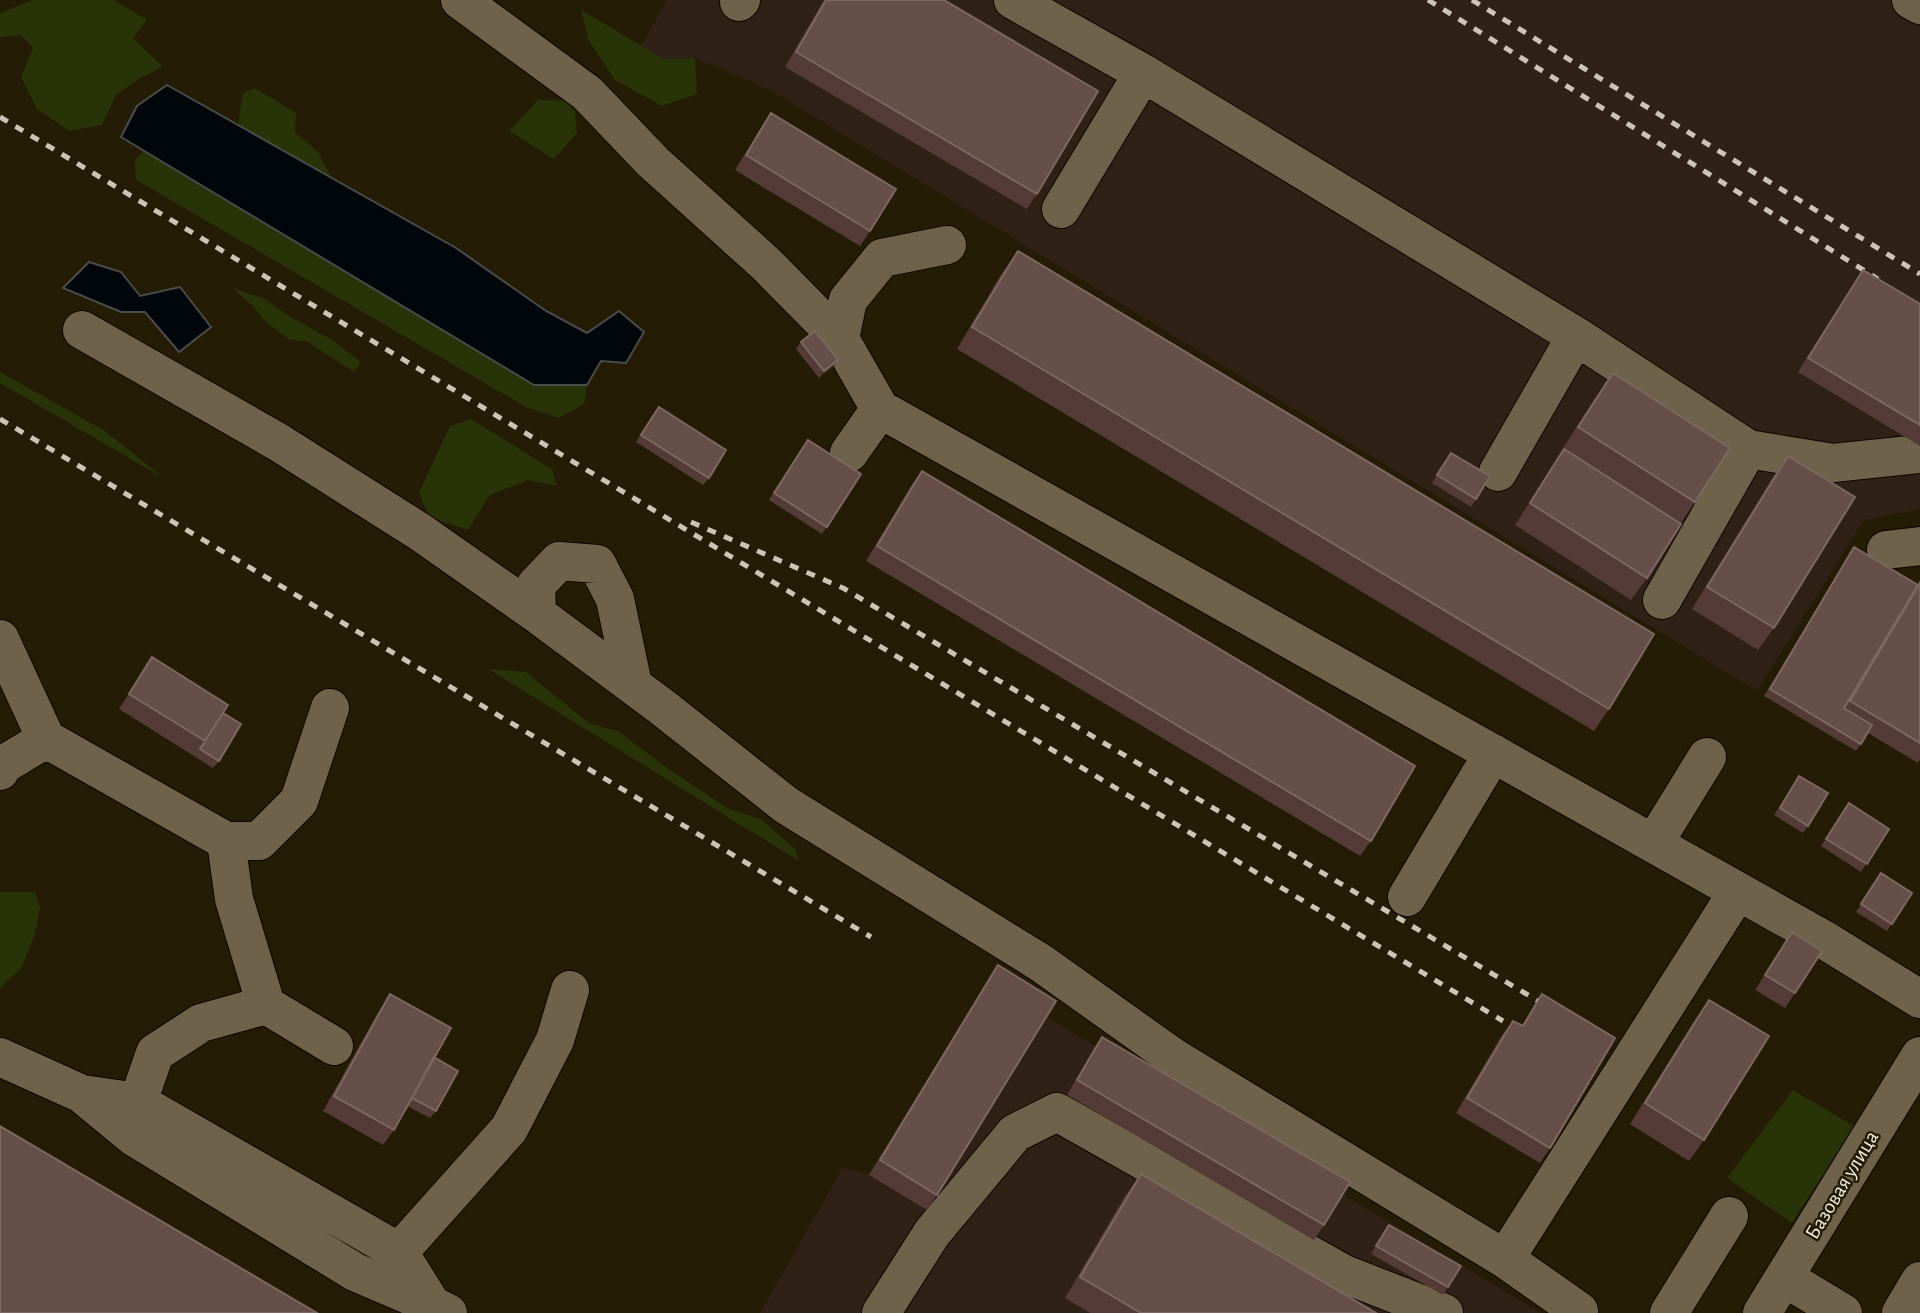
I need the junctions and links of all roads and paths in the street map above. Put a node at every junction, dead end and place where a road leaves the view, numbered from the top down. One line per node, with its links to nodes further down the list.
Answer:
1 (460, 0): 10 (street)
2 (1013, 0): 5 (street)
3 (1911, 0): 4 (street)
4 (1920, 5)
5 (1143, 73): 6 (street); 9 (street)
6 (1061, 209)
7 (947, 245): 10 (street)
8 (82, 330): 17 (street)
9 (1576, 336): 12 (street); 15 (street)
10 (840, 340): 11 (street)
11 (880, 409): 13 (street); 22 (street)
12 (1748, 449): 14 (street); 16 (street)
13 (849, 453)
14 (1920, 454)
15 (1498, 472)
16 (1661, 600)
17 (537, 614): 19 (street); 19 (street)
18 (0, 639): 21 (street)
19 (633, 685): 39 (street)
20 (330, 708): 25 (street)
21 (46, 739): 24 (street); 25 (street)
22 (1493, 753): 26 (street); 28 (street)
23 (1707, 757): 26 (street)
24 (0, 771)
25 (226, 841): 31 (street)
26 (1654, 844): 27 (street)
27 (1738, 891): 30 (street); 39 (street)
28 (1407, 897)
29 (570, 990): 38 (street)
30 (1920, 999)
31 (266, 1006): 32 (street); 36 (street)
32 (334, 1046)
33 (1920, 1056): 40 (street, Базовая улица)
34 (0, 1057): 35 (street)
35 (82, 1094): 36 (street); 42 (street)
36 (138, 1102): 38 (street)
37 (1729, 1216): 46 (street)
38 (399, 1252): 42 (street)
39 (1505, 1259): 43 (street)
40 (1785, 1278): 47 (street, Базовая улица); 48 (street)
41 (1920, 1282): 49 (street)
42 (440, 1309)
43 (1579, 1311)
44 (881, 1313): 45 (street)
45 (1444, 1313)
46 (1669, 1313)
47 (1762, 1313)
48 (1843, 1313)
49 (1901, 1313)

